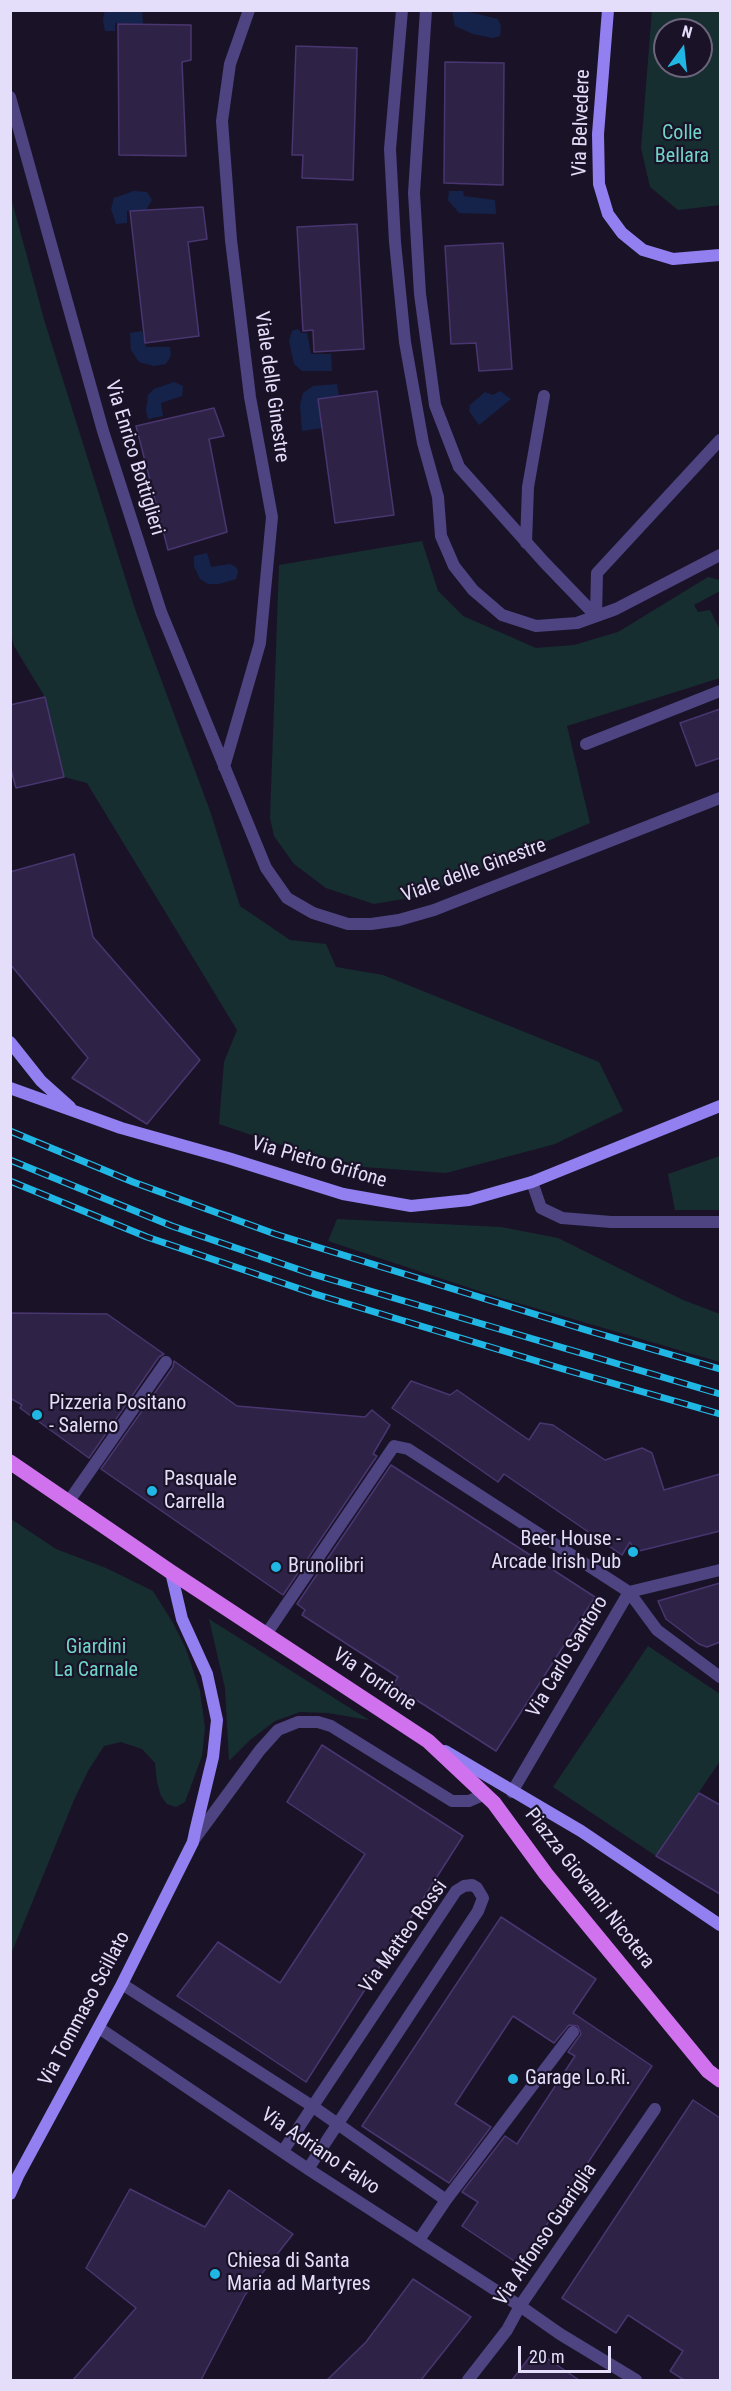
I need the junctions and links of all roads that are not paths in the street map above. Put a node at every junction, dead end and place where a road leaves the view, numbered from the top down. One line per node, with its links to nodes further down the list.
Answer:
1 (249, 10): 14 (street, Viale delle Ginestre)
2 (402, 10): 11 (street)
3 (426, 10): 9 (street)
4 (608, 10): 6 (street, Via Belvedere)
5 (10, 97): 14 (street, Via Enrico Bottiglieri)
6 (720, 255)
7 (544, 396): 9 (street)
8 (720, 440): 11 (street)
9 (526, 543): 11 (street)
10 (720, 555): 11 (street)
11 (596, 616)
12 (720, 690): 13 (street)
13 (586, 744)
14 (224, 767): 16 (street, Via Enrico Bottiglieri)
15 (720, 798): 16 (street, Viale delle Ginestre)
16 (247, 822)
17 (10, 1042): 20 (street)
18 (10, 1088): 20 (street, Via Pietro Grifone)
19 (720, 1106): 21 (street, Via Pietro Grifone)
20 (76, 1112): 21 (street, Via Pietro Grifone)
21 (532, 1182): 22 (street)
22 (720, 1222)
23 (165, 1362): 25 (street)
24 (10, 1462): 25 (main road, Via Torrione)
25 (69, 1501): 27 (main road, Via Torrione)
26 (720, 1570): 28 (street, Via Carlo Santoro)
27 (171, 1572): 29 (main road, Via Torrione); 34 (street, Via Tommaso Scillato)
28 (629, 1592): 29 (street); 30 (street); 32 (street, Via Carlo Santoro)
29 (267, 1634): 31 (main road, Via Torrione)
30 (720, 1677)
31 (428, 1741): 32 (street, Via Torrione); 33 (main road, Piazza Giovanni Nicotera)
32 (512, 1792): 35 (street, Via Torrione)
33 (485, 1794): 34 (street, Via Tommaso Scillato); 39 (main road, Piazza Giovanni Nicotera)
34 (193, 1842): 36 (street, Via Tommaso Scillato)
35 (720, 1925)
36 (122, 1984): 37 (street, Via Tommaso Scillato); 40 (street, Via Adriano Falvo)
37 (99, 2028): 43 (street, Via Adriano Falvo); 45 (street, Via Tommaso Scillato)
38 (573, 2032): 46 (street)
39 (714, 2075)
40 (312, 2106): 42 (street, Via Adriano Falvo); 42 (street, Via Matteo Rossi); 43 (street, Via Matteo Rossi)
41 (655, 2109): 48 (street, Via Alfonso Guariglia)
42 (338, 2124): 44 (street, Via Matteo Rossi); 46 (street, Via Adriano Falvo)
43 (284, 2151): 44 (street, Via Adriano Falvo)
44 (308, 2169): 47 (street, Via Adriano Falvo)
45 (10, 2194)
46 (446, 2200): 47 (street)
47 (419, 2240): 48 (street, Via Adriano Falvo)
48 (520, 2306): 49 (street, Via Alfonso Guariglia); 50 (street, Via Adriano Falvo)
49 (468, 2380)
50 (636, 2380)

